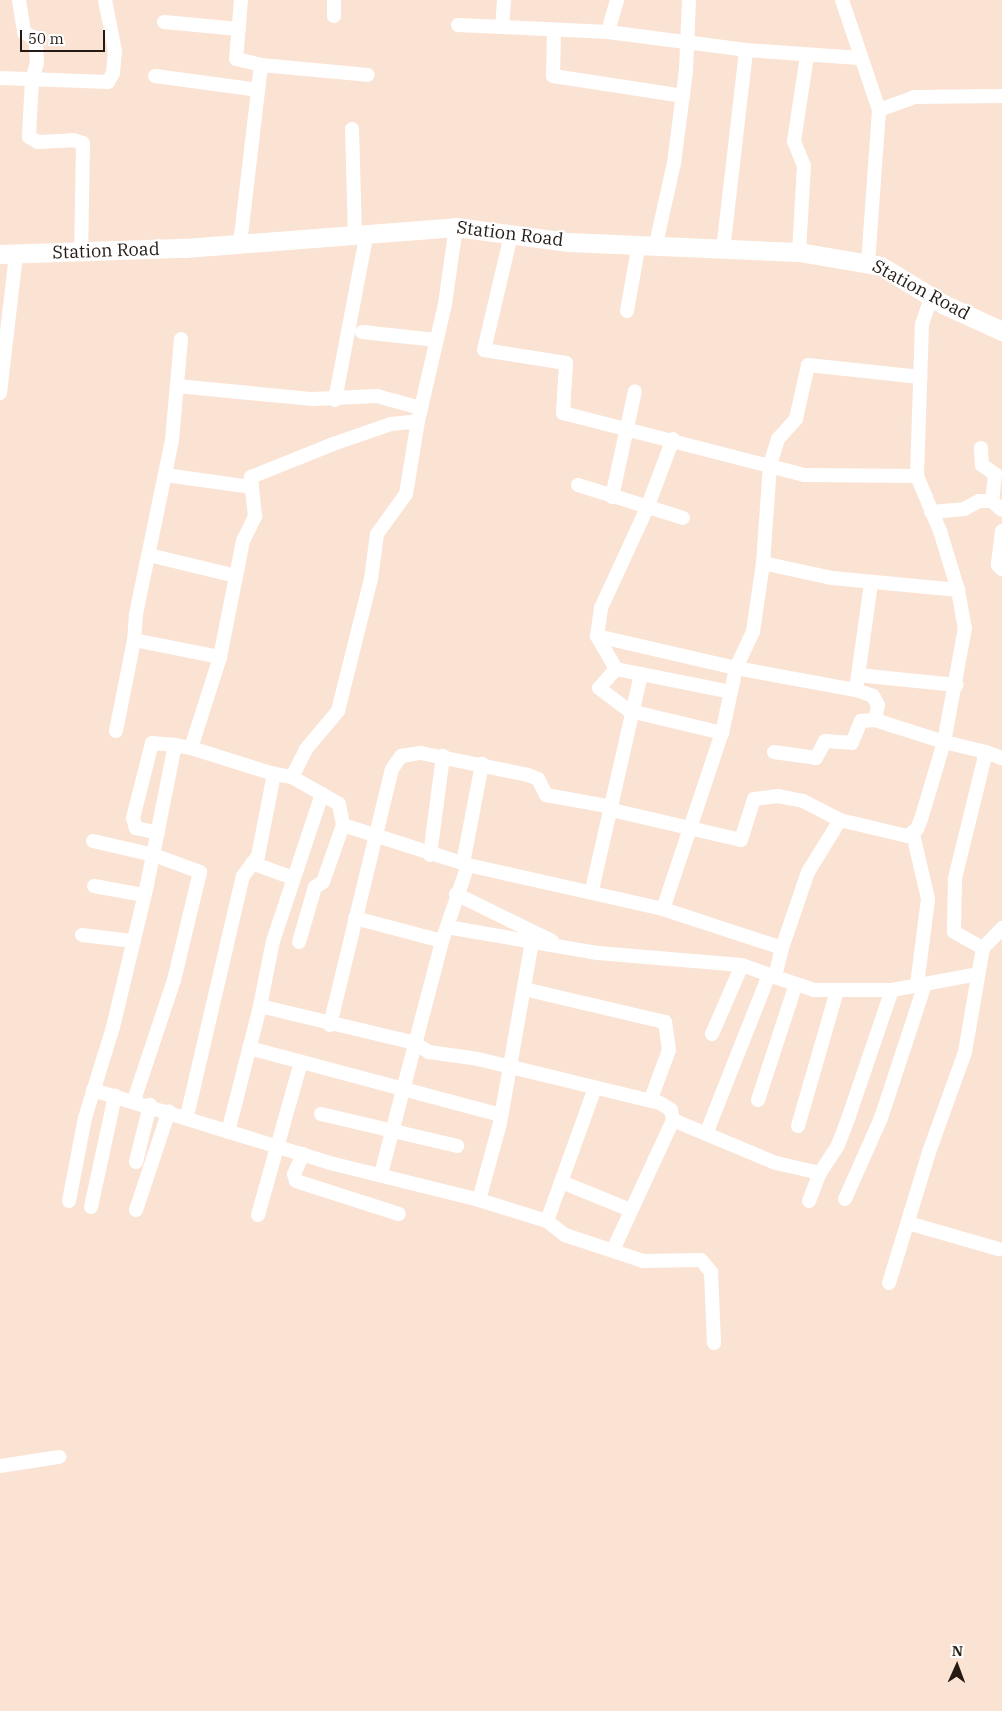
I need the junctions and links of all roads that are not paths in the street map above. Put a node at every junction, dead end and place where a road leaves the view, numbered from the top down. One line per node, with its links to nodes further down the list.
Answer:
1 (19, 0): 24 (street)
2 (105, 0): 24 (street)
3 (241, 0): 13 (street)
4 (334, 0): 9 (street)
5 (504, 0): 12 (street)
6 (617, 0): 15 (street)
7 (689, 0): 16 (street)
8 (842, 0): 19 (street)
9 (334, 16)
10 (164, 22): 13 (street)
11 (458, 25): 12 (street)
12 (502, 27): 14 (street)
13 (239, 29): 20 (street)
14 (554, 30): 15 (street); 26 (street)
15 (608, 32): 16 (street)
16 (687, 41): 17 (street); 26 (street)
17 (746, 50): 18 (street); 35 (street)
18 (807, 56): 19 (street); 36 (street)
19 (860, 58): 28 (street)
20 (261, 65): 22 (street); 25 (street)
21 (155, 76): 25 (street)
22 (368, 76)
23 (0, 78): 24 (street)
24 (32, 79): 37 (street)
25 (258, 90): 33 (street)
26 (682, 96): 34 (street)
27 (1002, 96): 28 (street)
28 (879, 110): 39 (street)
29 (352, 128): 31 (street)
30 (456, 227): 31 (main road, Station Road); 32 (main road, Station Road); 45 (street)
31 (361, 234): 33 (main road, Station Road); 50 (street)
32 (511, 235): 34 (main road, Station Road); 52 (street)
33 (240, 244): 37 (main road, Station Road)
34 (648, 244): 35 (main road, Station Road); 41 (street)
35 (722, 250): 36 (main road, Station Road)
36 (799, 252): 39 (main road, Station Road)
37 (81, 253): 38 (main road, Station Road)
38 (8, 254): 49 (street)
39 (868, 262): 40 (main road, Station Road)
40 (931, 298): 42 (main road, Station Road); 46 (street)
41 (627, 311)
42 (1002, 331)
43 (362, 332): 45 (street)
44 (181, 340): 47 (street)
45 (437, 340): 51 (street)
46 (920, 377): 55 (street); 57 (street)
47 (177, 386): 50 (street); 56 (street)
48 (635, 391): 52 (street)
49 (0, 393)
50 (335, 400): 51 (street)
51 (419, 415): 59 (street); 95 (street)
52 (624, 428): 53 (street); 60 (street)
53 (673, 439): 55 (street); 62 (street)
54 (981, 448): 61 (street)
55 (770, 465): 57 (street); 67 (street)
56 (165, 474): 59 (street); 66 (street)
57 (917, 476): 63 (street)
58 (578, 485): 60 (street)
59 (252, 487): 69 (street)
60 (612, 497): 62 (street)
61 (997, 506): 63 (street)
62 (647, 508): 64 (street); 72 (street)
63 (931, 512): 71 (street)
64 (683, 518)
65 (1002, 531): 68 (street)
66 (149, 555): 69 (street); 73 (street)
67 (763, 563): 70 (street); 75 (street)
68 (1002, 569)
69 (236, 576): 74 (street)
70 (871, 583): 71 (street); 78 (street)
71 (958, 590): 79 (street)
72 (597, 636): 75 (street); 76 (street)
73 (134, 640): 74 (street); 84 (street)
74 (220, 657): 88 (street)
75 (736, 668): 80 (street); 81 (street)
76 (616, 669): 77 (street); 82 (street)
77 (641, 675): 81 (street); 82 (street)
78 (858, 675): 79 (street); 80 (street)
79 (956, 685): 86 (street)
80 (856, 690): 83 (street)
81 (731, 692): 85 (street)
82 (630, 712): 85 (street); 97 (street)
83 (875, 720): 86 (street); 89 (street)
84 (116, 731)
85 (722, 733): 100 (street)
86 (944, 742): 90 (street); 102 (street)
87 (176, 745): 88 (street); 101 (street); 101 (street)
88 (191, 748): 94 (street)
89 (774, 752)
90 (986, 752): 92 (street); 125 (street)
91 (443, 756): 93 (street); 103 (street); 106 (street)
92 (1002, 758)
93 (482, 764): 97 (street); 108 (street)
94 (274, 774): 95 (street); 107 (street)
95 (292, 777): 96 (street)
96 (322, 794): 99 (street); 109 (street)
97 (612, 809): 100 (street); 111 (street)
98 (840, 820): 100 (street); 102 (street); 124 (street)
99 (343, 825): 103 (street); 121 (street)
100 (688, 827): 114 (street)
101 (158, 834): 105 (street)
102 (912, 834): 130 (street)
103 (378, 835): 106 (street); 115 (street)
104 (93, 841): 105 (street)
105 (154, 855): 113 (street); 145 (street)
106 (430, 855): 108 (street)
107 (252, 864): 109 (street); 152 (street)
108 (465, 864): 111 (street); 112 (street)
109 (293, 878): 134 (street)
110 (94, 886): 113 (street)
111 (592, 890): 114 (street)
112 (456, 894): 116 (street); 123 (street)
113 (144, 895): 120 (street)
114 (664, 909): 124 (street)
115 (354, 918): 119 (street); 135 (street)
116 (447, 928): 119 (street); 122 (street)
117 (1002, 928): 125 (street)
118 (82, 935): 120 (street)
119 (442, 941): 137 (street)
120 (132, 942): 142 (street)
121 (299, 942)
122 (532, 942): 123 (street); 131 (street)
123 (562, 946): 126 (street)
124 (782, 948): 128 (street)
125 (983, 948): 127 (street)
126 (742, 965): 128 (street); 136 (street)
127 (978, 974): 130 (street); 175 (street)
128 (772, 976): 129 (street); 157 (street)
129 (796, 984): 133 (street); 146 (street)
130 (921, 985): 132 (street); 165 (street)
131 (524, 989): 140 (street); 147 (street)
132 (892, 990): 133 (street); 162 (street)
133 (837, 991): 154 (street)
134 (260, 1006): 135 (street); 138 (street)
135 (330, 1025): 137 (street)
136 (712, 1034)
137 (415, 1043): 140 (street); 143 (street)
138 (249, 1048): 139 (street); 155 (street)
139 (301, 1062): 143 (street); 159 (street)
140 (509, 1066): 141 (street); 151 (street)
141 (595, 1088): 147 (street); 164 (street)
142 (94, 1090): 144 (street); 168 (street)
143 (404, 1091): 151 (street); 156 (street)
144 (115, 1096): 145 (street); 169 (street)
145 (134, 1100): 148 (street)
146 (758, 1100)
147 (650, 1101): 153 (street)
148 (150, 1105): 149 (street); 161 (street)
149 (169, 1111): 152 (street); 170 (street)
150 (321, 1114): 156 (street)
151 (501, 1115): 166 (street)
152 (187, 1116): 155 (street)
153 (673, 1120): 157 (street); 171 (street)
154 (798, 1126)
155 (228, 1132): 159 (street)
156 (392, 1133): 158 (street); 163 (street)
157 (706, 1134): 162 (street)
158 (457, 1146)
159 (278, 1147): 160 (street); 173 (street)
160 (303, 1154): 163 (street); 172 (street)
161 (136, 1162)
162 (820, 1173): 167 (street)
163 (381, 1174): 166 (street)
164 (564, 1183): 171 (street); 174 (street)
165 (845, 1199)
166 (479, 1200): 174 (street)
167 (809, 1201)
168 (69, 1202)
169 (91, 1207)
170 (136, 1210)
171 (630, 1210): 177 (street)
172 (399, 1214)
173 (258, 1215)
174 (548, 1221): 177 (street)
175 (908, 1223): 176 (street); 178 (street)
176 (998, 1249)
177 (612, 1250): 179 (street)
178 (890, 1283)
179 (714, 1343)
180 (59, 1457): 181 (street)
181 (0, 1466)

